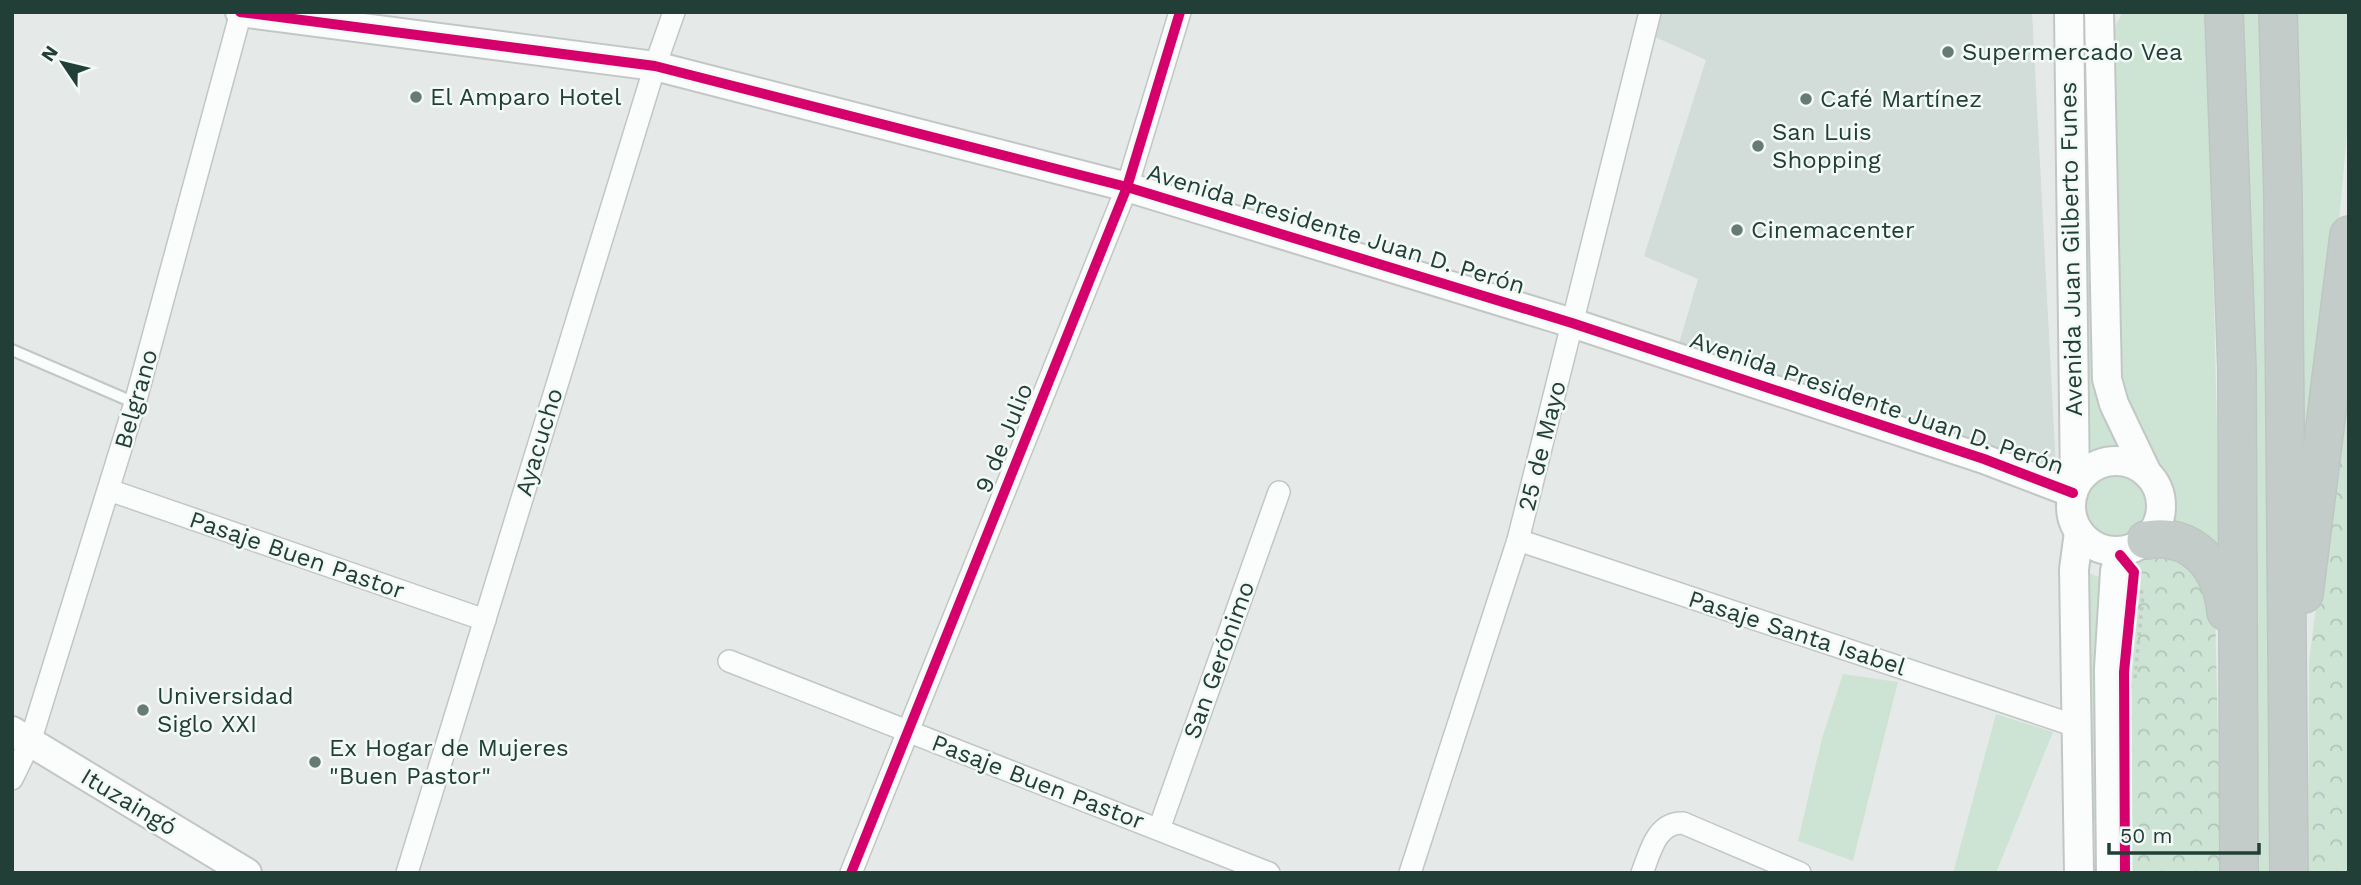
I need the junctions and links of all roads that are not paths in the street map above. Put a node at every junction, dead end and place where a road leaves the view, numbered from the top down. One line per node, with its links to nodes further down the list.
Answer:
1 (241, 12): 10 (street, Avenida Presidente Juan D. Perón); 17 (street, Belgrano)
2 (674, 12): 10 (street, Ayacucho)
3 (1180, 12): 13 (street, 9 de Julio)
4 (1650, 12): 15 (street, 25 de Mayo)
5 (2069, 12): 12 (street, Avenida Juan Gilberto Funes)
6 (2115, 12): 9 (street)
7 (2224, 12): 30 (highway)
8 (2278, 12): 31 (highway)
9 (2099, 26): 11 (street, Avenida Juan Gilberto Funes)
10 (654, 66): 13 (street, Avenida Presidente Juan D. Perón); 25 (street, Ayacucho)
11 (2103, 175): 12 (street); 18 (street, Avenida Juan Gilberto Funes)
12 (2069, 178): 19 (street, Avenida Juan Gilberto Funes)
13 (1127, 187): 15 (street, Avenida Presidente Juan D. Perón); 28 (street, 9 de Julio)
14 (2349, 235): 31 (highway)
15 (1572, 323): 19 (street, Avenida Presidente Juan D. Perón); 23 (street, 25 de Mayo)
16 (12, 350): 17 (lane)
17 (135, 403): 20 (street, Belgrano)
18 (2147, 473): 19 (street); 24 (street)
19 (2074, 489): 22 (street)
20 (109, 490): 25 (street, Pasaje Buen Pastor); 29 (street, Belgrano)
21 (1279, 492): 33 (street, San Gerónimo)
22 (2079, 532): 24 (street); 27 (street)
23 (1518, 540): 27 (street, Pasaje Santa Isabel); 38 (street, 25 de Mayo)
24 (2130, 554): 30 (highway); 42 (street)
25 (485, 620): 35 (street, Ayacucho)
26 (729, 661): 28 (street, Pasaje Buen Pastor)
27 (2076, 726): 41 (street)
28 (909, 731): 33 (street, Pasaje Buen Pastor); 36 (street, 9 de Julio)
29 (21, 736): 32 (street, Belgrano); 34 (street, Ituzaingó)
30 (2237, 738): 43 (highway)
31 (2287, 776): 44 (highway)
32 (12, 779)
33 (1159, 829): 37 (street, Pasaje Buen Pastor)
34 (247, 873)
35 (407, 873)
36 (851, 873)
37 (1269, 873)
38 (1410, 873)
39 (1642, 873): 40 (street)
40 (1800, 873)
41 (2079, 873)
42 (2111, 873)
43 (2239, 873)
44 (2289, 873)

